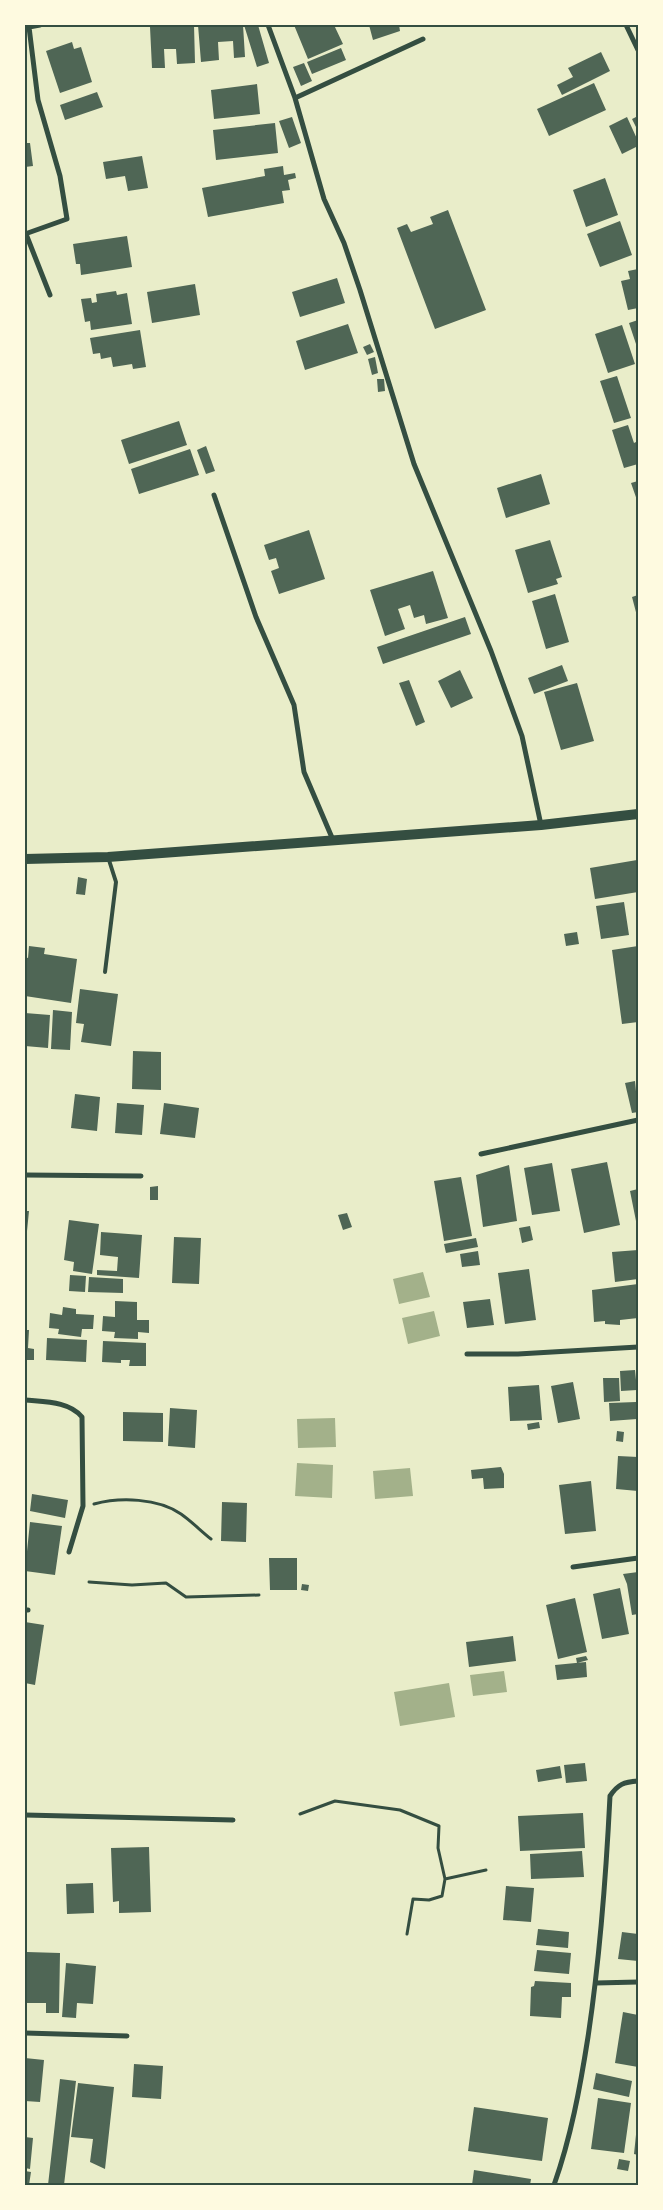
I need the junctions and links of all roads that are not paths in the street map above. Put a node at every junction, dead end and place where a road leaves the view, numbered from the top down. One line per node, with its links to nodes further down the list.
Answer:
1 (40, 25): 4 (street)
2 (268, 25): 7 (street)
3 (626, 25): 6 (street)
4 (27, 27): 8 (street)
5 (423, 39): 7 (street)
6 (638, 50)
7 (295, 98): 12 (street)
8 (25, 234): 9 (street)
9 (50, 295)
10 (214, 495): 13 (street)
11 (638, 814): 12 (main road)
12 (541, 825): 13 (main road)
13 (333, 840): 14 (main road)
14 (108, 857): 15 (main road); 16 (lane)
15 (25, 859)
16 (104, 972)
17 (638, 1120): 18 (street)
18 (481, 1154)
19 (25, 1175): 20 (street)
20 (141, 1176)
21 (638, 1347): 22 (street)
22 (468, 1354)
23 (25, 1400): 24 (street)
24 (69, 1552)
25 (638, 1558): 26 (street)
26 (573, 1566)
27 (638, 1781): 31 (street)
28 (25, 1815): 29 (street)
29 (233, 1820)
30 (638, 1982): 31 (street)
31 (596, 1983): 34 (street)
32 (25, 2033): 33 (street)
33 (127, 2036)
34 (554, 2185)

